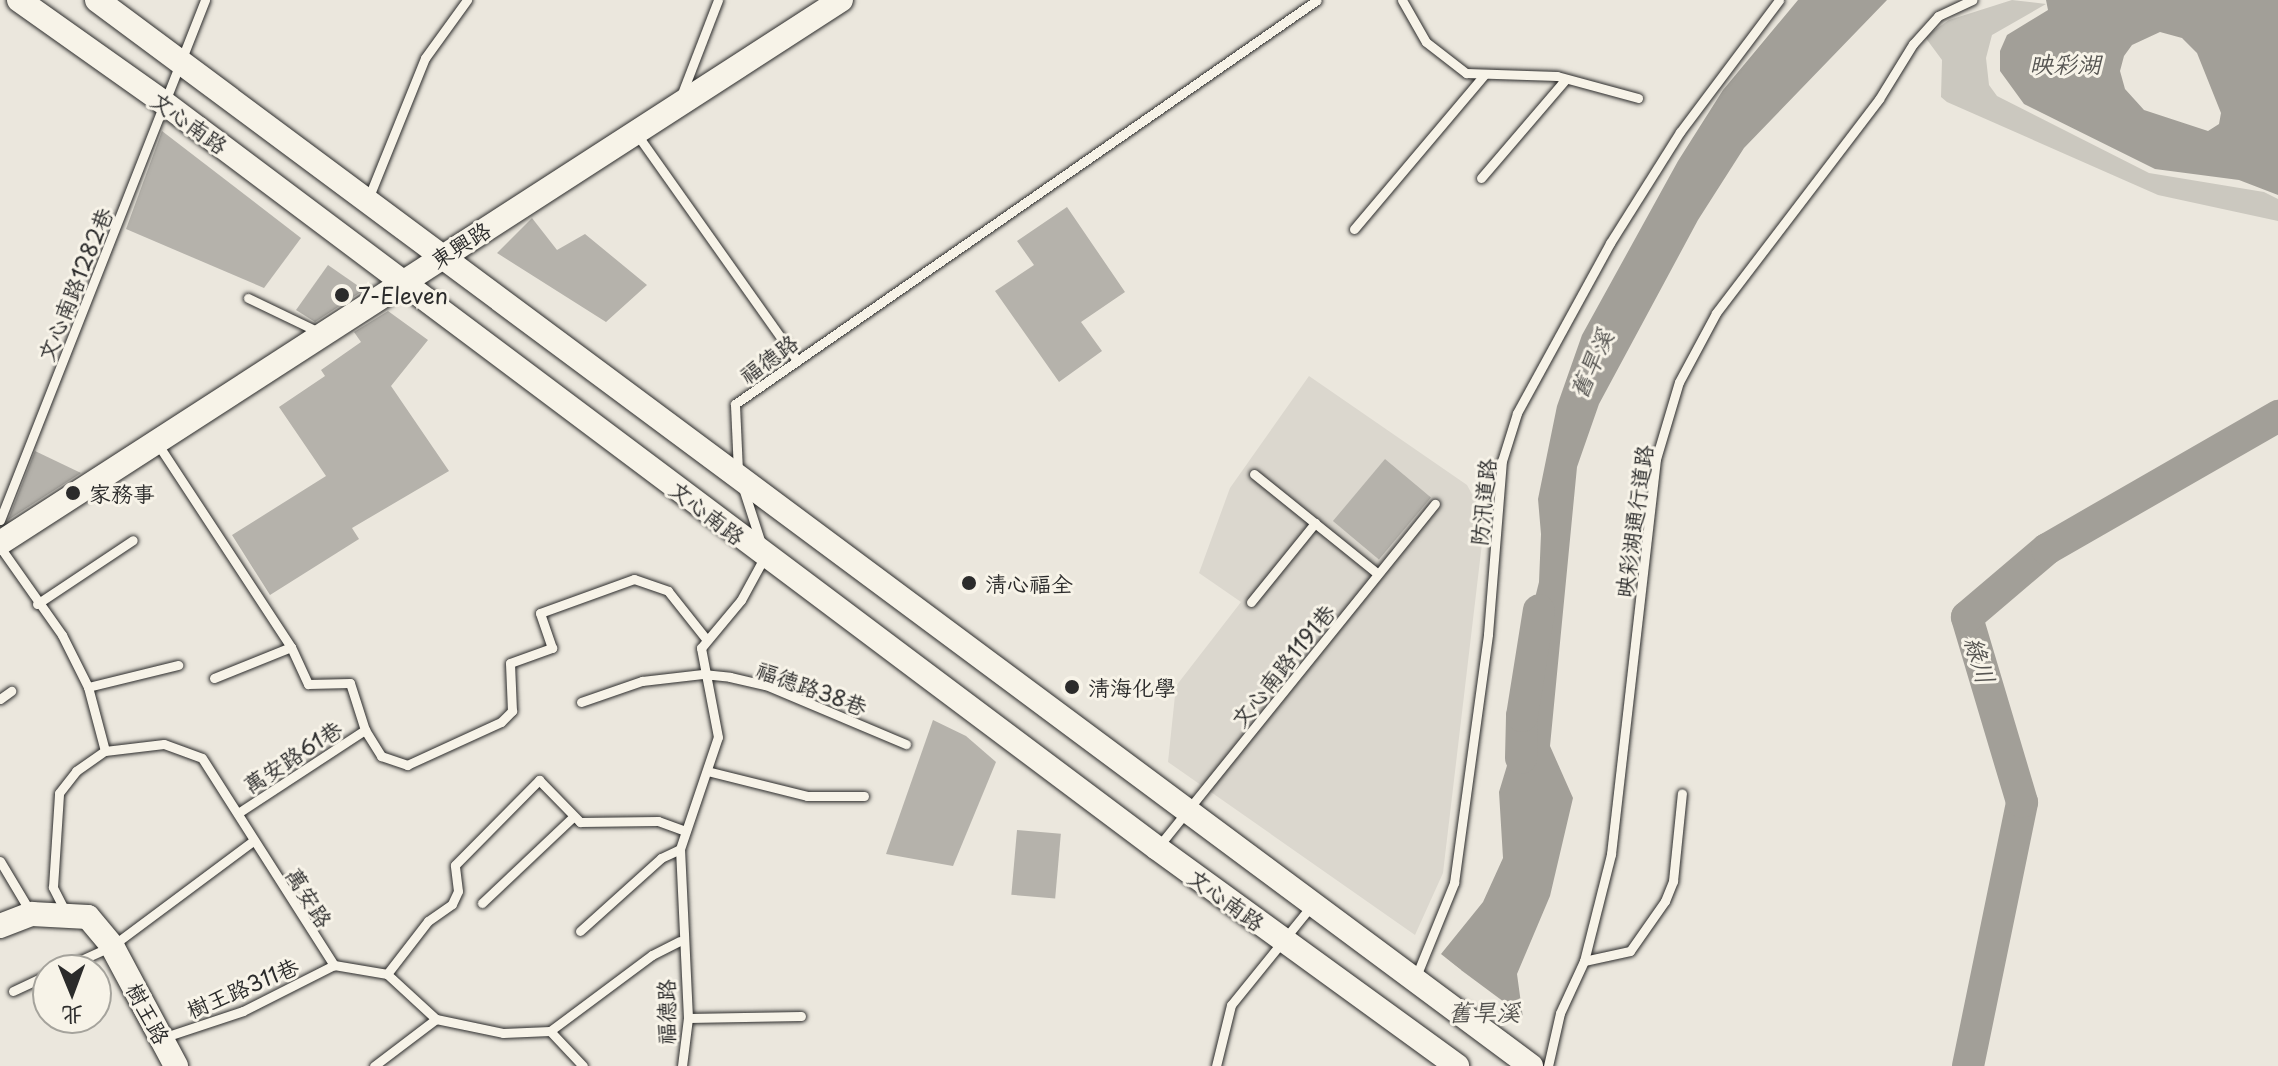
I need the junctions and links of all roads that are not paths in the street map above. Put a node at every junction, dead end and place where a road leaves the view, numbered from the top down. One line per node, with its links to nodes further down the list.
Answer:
1 (19, 0): 15 (main road, 文心南路)
2 (97, 0): 11 (main road, 文心南路)
3 (205, 0): 11 (lane, 文心南路1282巷)
4 (467, 0): 19 (lane)
5 (718, 0): 16 (lane)
6 (841, 0): 16 (main road, 東興路)
7 (1317, 0): 25 (lane, 福德路)
8 (1402, 0): 12 (lane)
9 (1779, 0): 75 (lane, 防汛道路)
10 (1972, 0): 71 (lane, 映彩湖通行道路)
11 (180, 61): 15 (lane, 文心南路1282巷); 19 (main road, 文心南路)
12 (1484, 75): 13 (lane); 20 (lane)
13 (1566, 79): 14 (lane); 18 (lane)
14 (1638, 98)
15 (163, 102): 22 (main road, 文心南路); 30 (lane, 文心南路1282巷)
16 (678, 103): 17 (main road, 東興路)
17 (635, 132): 21 (main road, 東興路); 25 (lane)
18 (1481, 178)
19 (368, 199): 21 (main road, 文心南路)
20 (1354, 229)
21 (442, 256): 22 (main road, 東興路); 28 (main road, 文心南路)
22 (403, 280): 24 (main road, 東興路); 34 (main road, 文心南路)
23 (248, 298): 24 (lane)
24 (321, 334): 26 (main road, 東興路)
25 (796, 359): 28 (lane, 福德路)
26 (157, 443): 33 (main road, 東興路); 39 (lane)
27 (1254, 474): 31 (lane)
28 (740, 480): 34 (lane, 福德路); 53 (main road, 文心南路)
29 (1435, 504): 35 (lane, 文心南路1191巷)
30 (0, 520)
31 (1315, 523): 35 (lane); 36 (lane)
32 (133, 540): 37 (lane)
33 (0, 545): 37 (lane)
34 (765, 556): 38 (lane); 58 (main road, 文心南路)
35 (1378, 574): 53 (lane, 文心南路1191巷)
36 (1251, 602)
37 (37, 604): 43 (lane)
38 (706, 639): 41 (lane, 福德路); 47 (lane)
39 (291, 647): 42 (lane); 47 (lane)
40 (178, 665): 43 (lane)
41 (703, 674): 46 (lane, 福德路38巷); 48 (lane, 福德路38巷); 50 (lane, 福德路)
42 (214, 678)
43 (88, 687): 49 (lane)
44 (11, 691): 45 (lane)
45 (0, 699)
46 (581, 702)
47 (365, 730): 54 (lane, 萬安路61巷)
48 (906, 744)
49 (105, 751): 54 (lane, 萬安路); 64 (lane, 萬安路)
50 (707, 771): 52 (lane); 56 (lane, 福德路)
51 (1682, 793): 71 (lane)
52 (864, 796)
53 (1187, 811): 58 (lane, 文心南路1191巷); 62 (main road, 文心南路)
54 (238, 813): 57 (lane, 萬安路)
55 (573, 817): 56 (lane); 61 (lane); 73 (lane)
56 (683, 830): 59 (lane, 福德路)
57 (253, 841): 69 (lane); 72 (lane, 萬安路)
58 (1157, 848): 68 (main road, 文心南路)
59 (680, 849): 66 (lane); 67 (lane, 福德路)
60 (0, 861): 63 (lane)
61 (482, 903)
62 (1312, 905): 68 (lane); 75 (main road, 文心南路)
63 (32, 914): 64 (main road, 樹王路); 65 (main road, 樹王路)
64 (67, 914): 69 (main road, 樹王路)
65 (0, 926)
66 (580, 931)
67 (680, 941): 78 (lane, 福德路); 80 (lane)
68 (1284, 941): 86 (lane); 87 (main road, 文心南路)
69 (112, 946): 70 (lane); 81 (main road, 樹王路)
70 (94, 954)
71 (1584, 961): 89 (lane, 映彩湖通行道路)
72 (334, 965): 73 (lane); 81 (lane, 樹王路311巷)
73 (387, 974): 79 (lane)
74 (32, 982): 76 (lane)
75 (1423, 987): 88 (main road, 文心南路)
76 (13, 991)
77 (801, 1016): 78 (lane)
78 (688, 1018): 85 (lane, 福德路)
79 (436, 1019): 80 (lane); 83 (lane)
80 (550, 1031): 84 (lane)
81 (163, 1038): 82 (main road, 樹王路)
82 (176, 1066)
83 (374, 1066)
84 (583, 1066)
85 (682, 1066)
86 (1216, 1066)
87 (1457, 1066)
88 (1531, 1066)
89 (1548, 1066)

